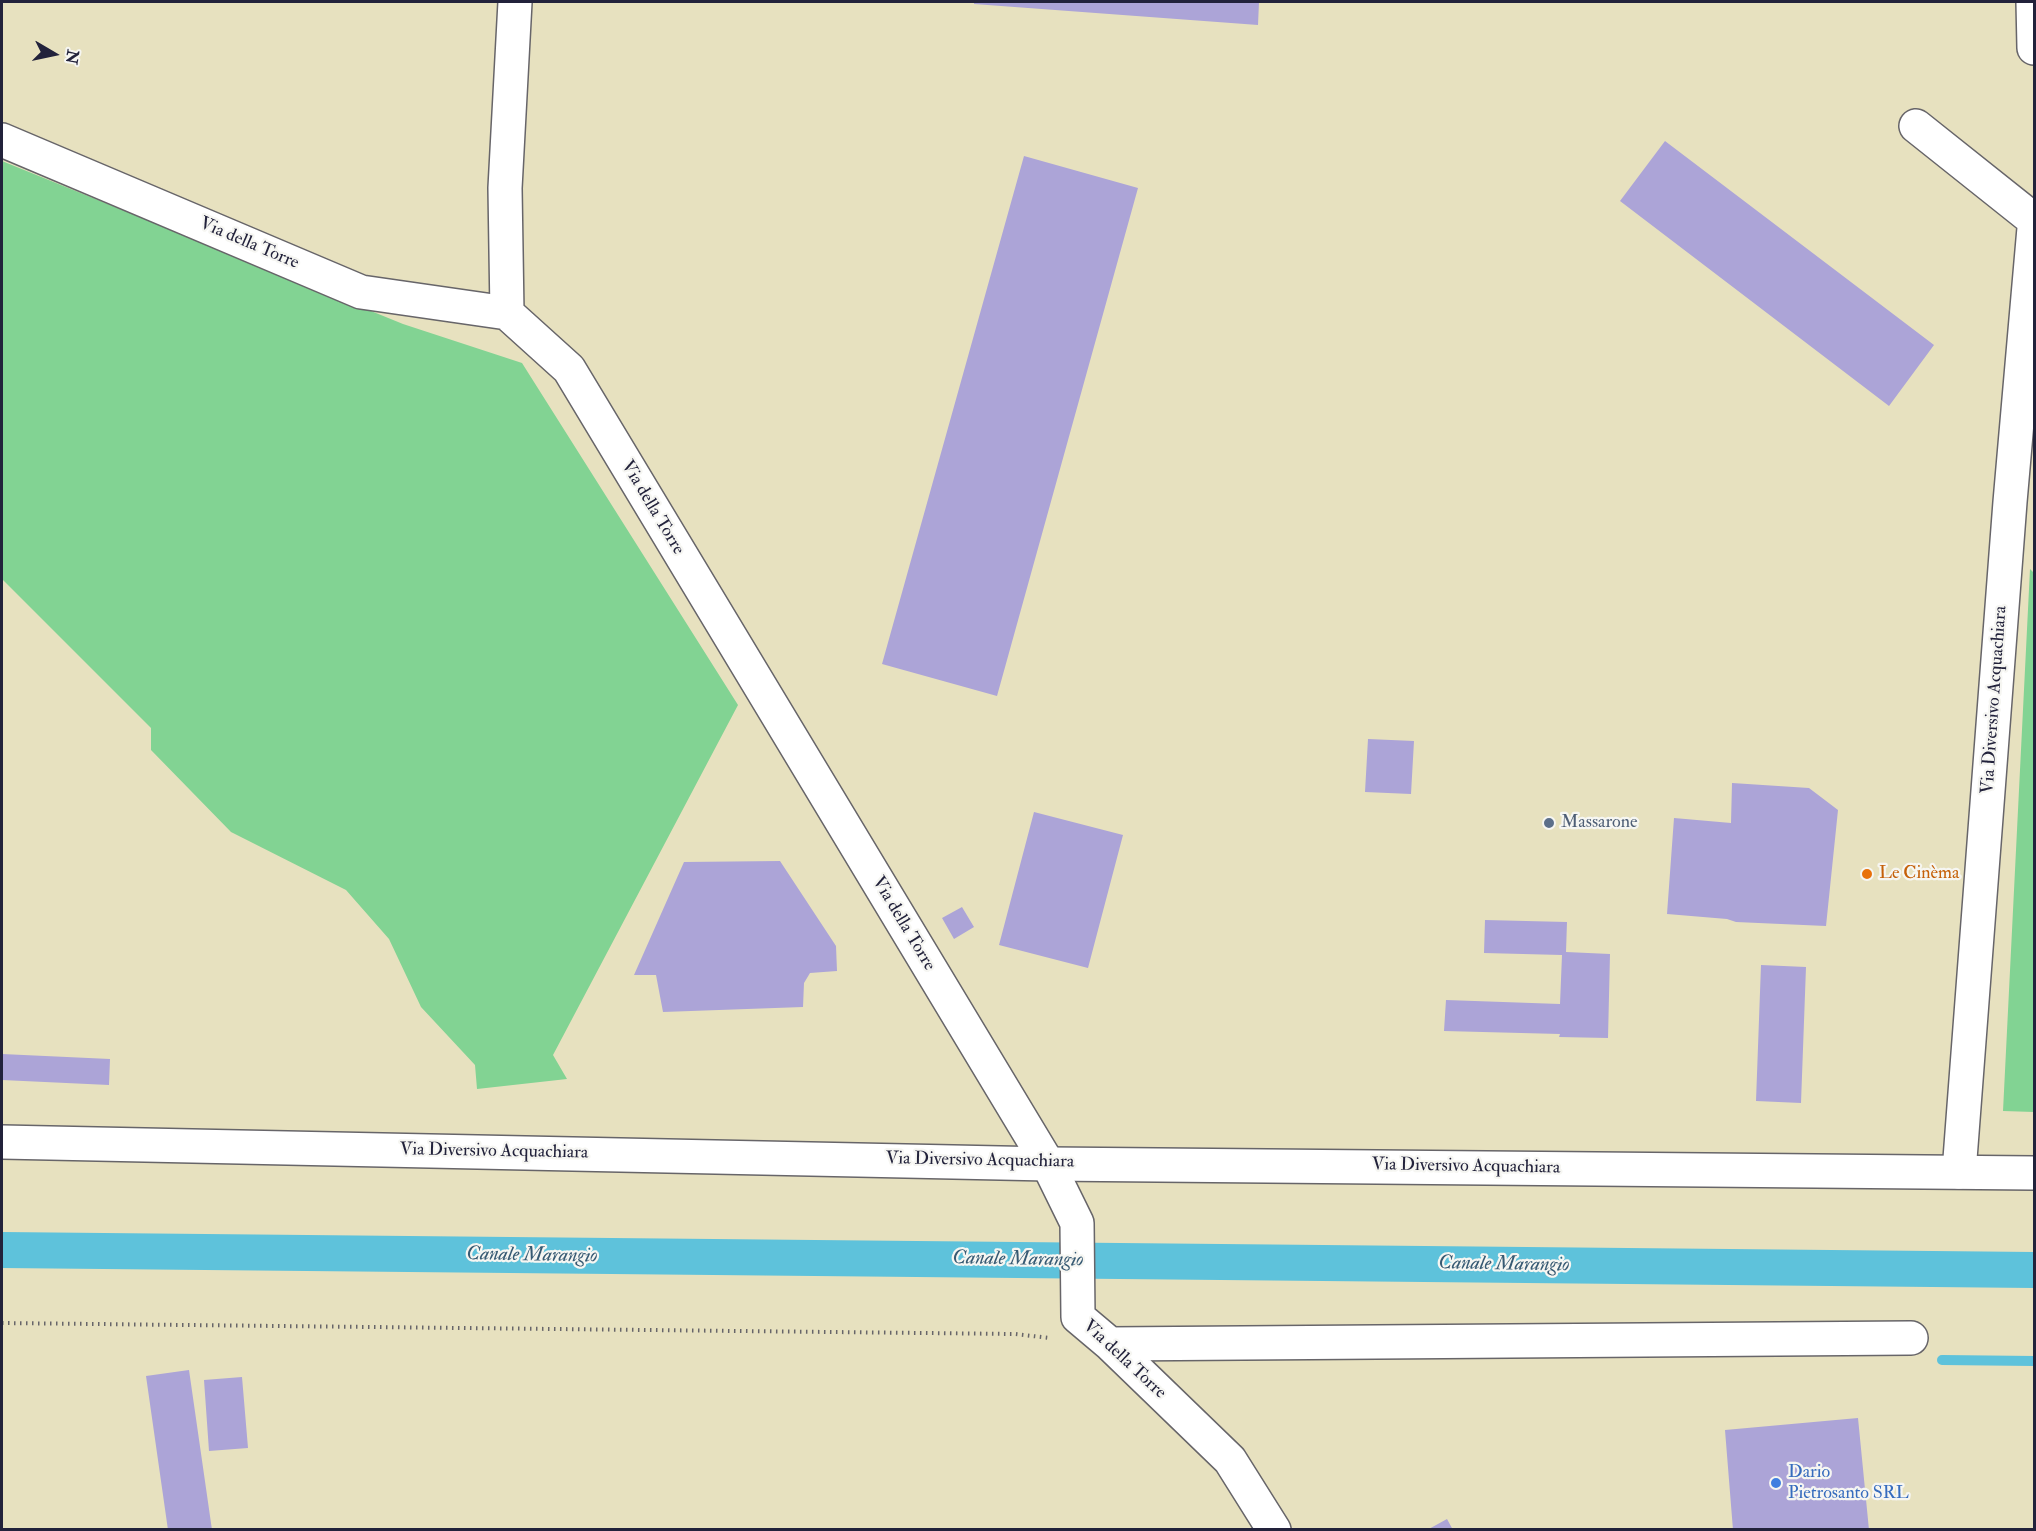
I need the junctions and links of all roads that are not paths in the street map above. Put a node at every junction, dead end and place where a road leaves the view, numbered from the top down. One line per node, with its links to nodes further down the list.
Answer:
1 (516, 2): 8 (street)
2 (2033, 2): 3 (street)
3 (2034, 48)
4 (1916, 126): 6 (street)
5 (2, 140): 8 (street, Via della Torre)
6 (2034, 220)
7 (2034, 228): 11 (street, Via Diversivo Acquachiara)
8 (507, 313): 10 (street, Via della Torre)
9 (2, 1142): 10 (street, Via Diversivo Acquachiara)
10 (1048, 1164): 11 (street, Via Diversivo Acquachiara); 14 (street, Via della Torre)
11 (1959, 1172): 12 (street, Via Diversivo Acquachiara)
12 (2034, 1173)
13 (1911, 1338): 14 (street)
14 (1110, 1344): 15 (street, Via della Torre)
15 (1274, 1530)

